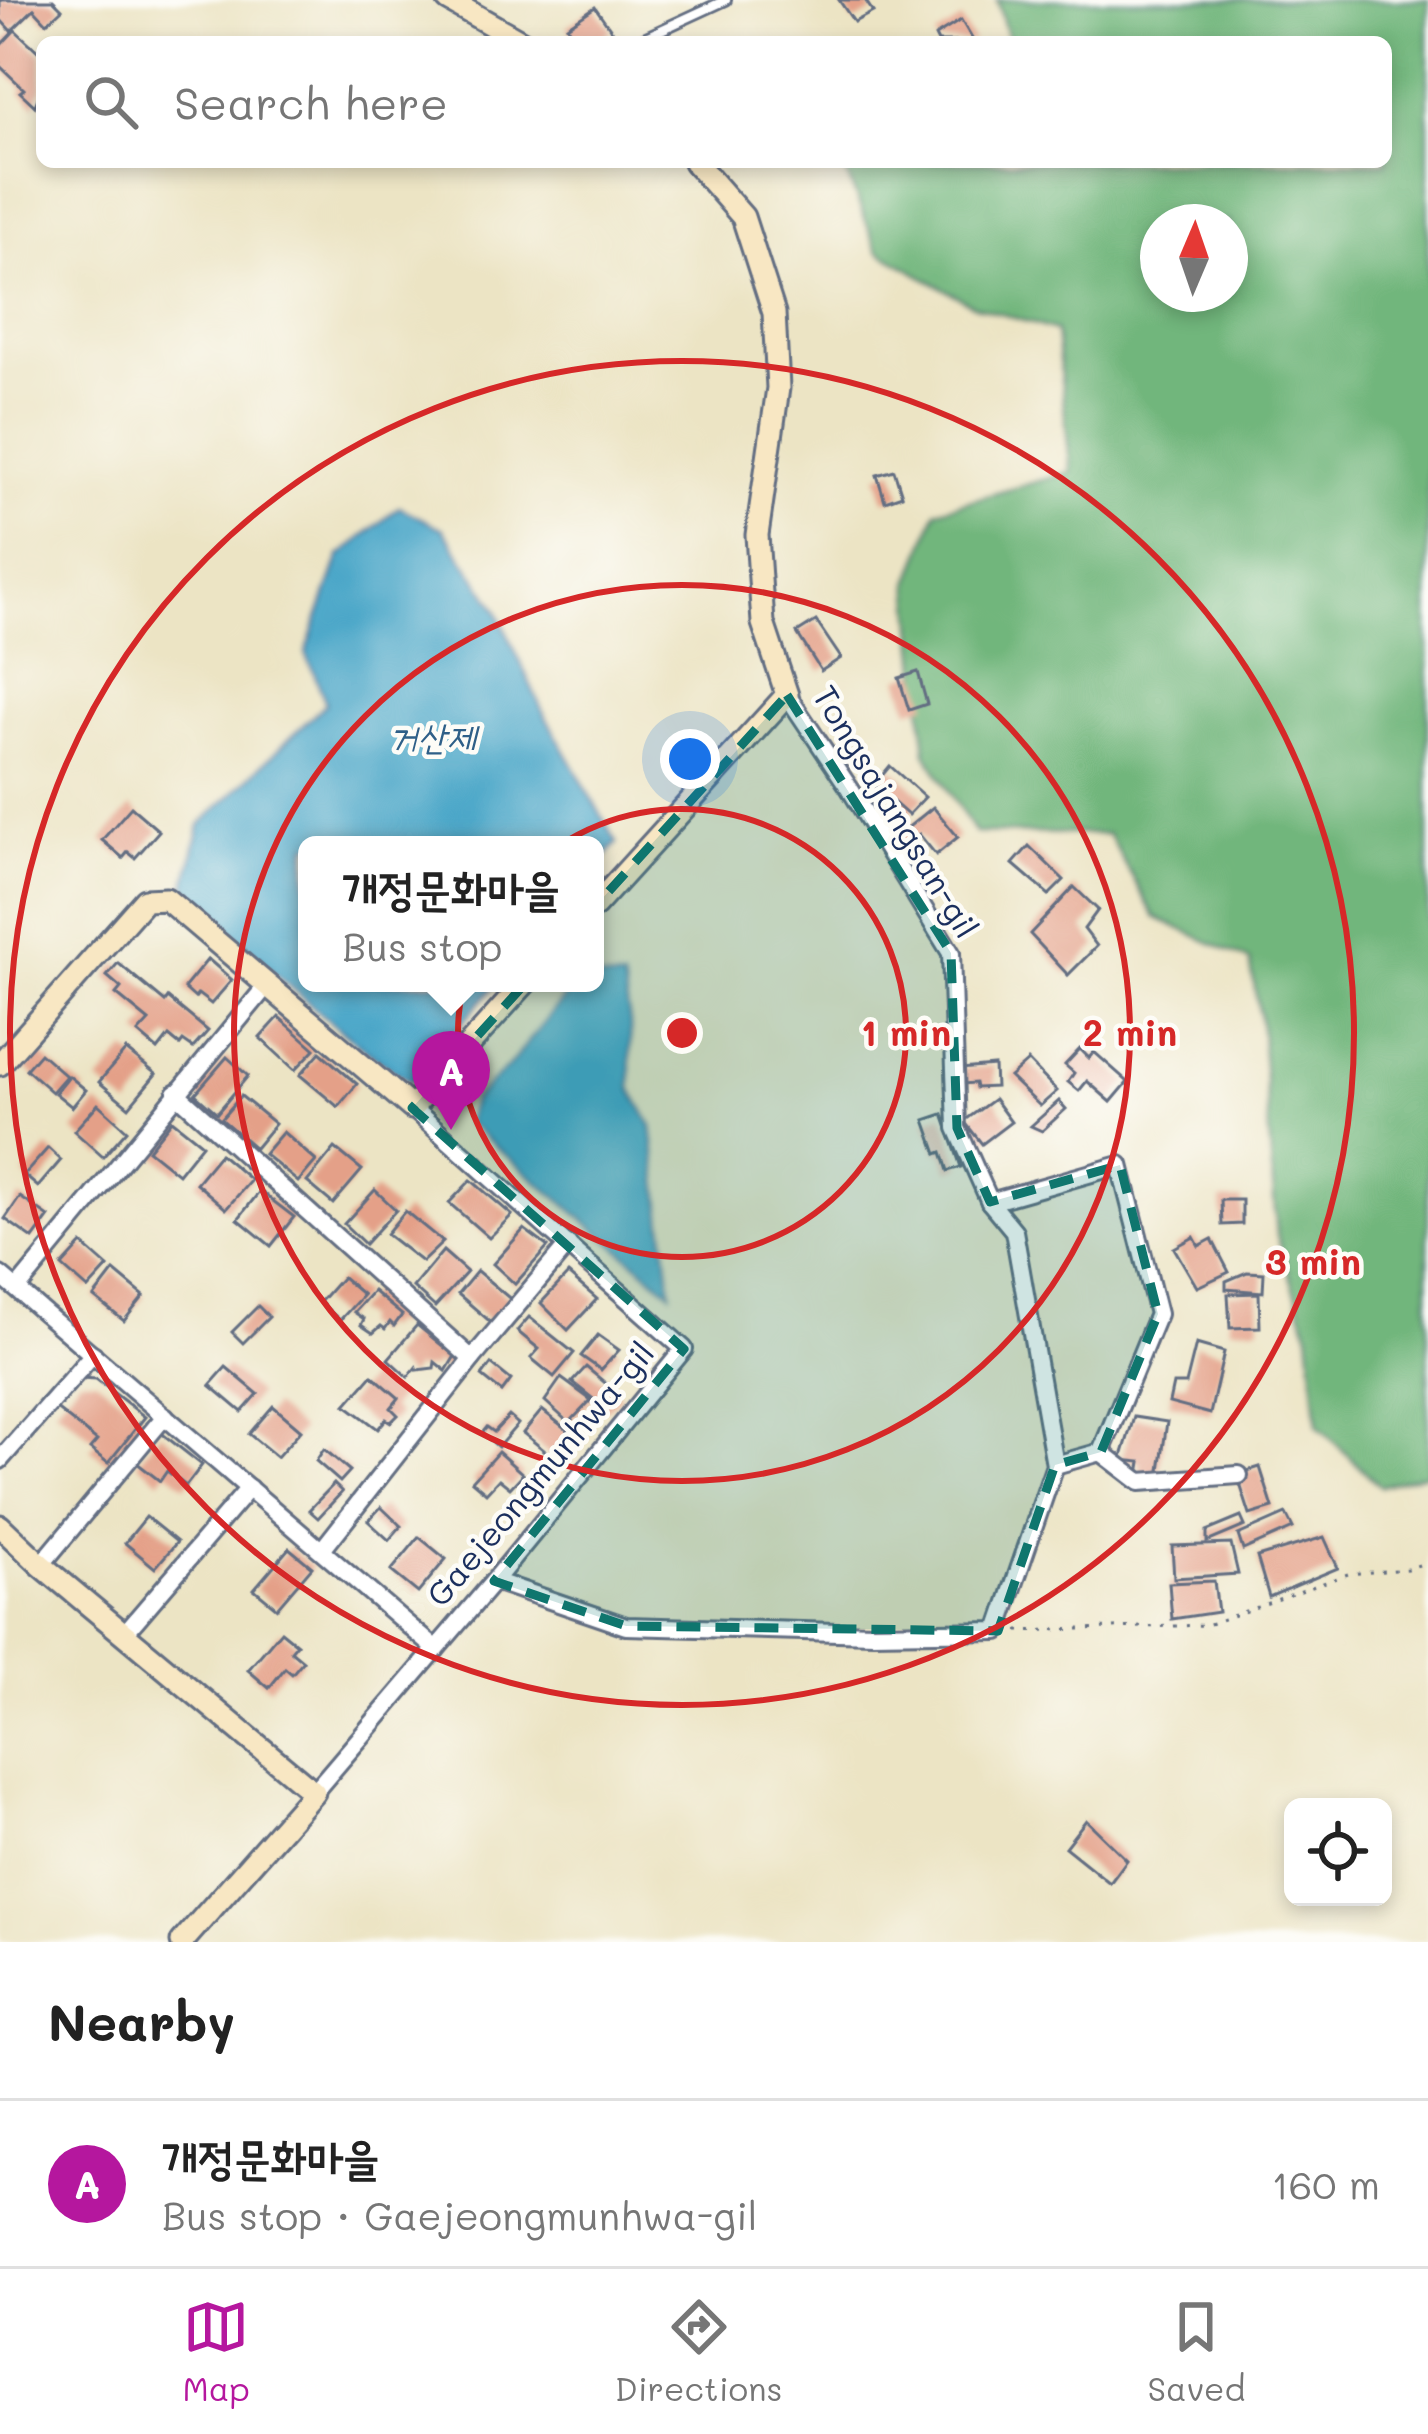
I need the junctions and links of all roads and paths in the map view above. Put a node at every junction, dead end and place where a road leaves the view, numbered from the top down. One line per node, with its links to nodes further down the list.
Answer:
1 (449, 0): 3 (street)
2 (725, 0): 4 (lane)
3 (512, 36)
4 (648, 36)
5 (700, 168): 6 (street, Tongsajangsan-gil)
6 (787, 695): 7 (street); 13 (street, Tongsajangsan-gil)
7 (604, 896)
8 (268, 984): 10 (street, Gaejeongmunhwa-gil); 11 (street); 12 (street, Gaejeongmunhwa-gil)
9 (517, 992): 12 (street)
10 (0, 1064)
11 (176, 1093): 16 (street); 18 (street)
12 (412, 1108): 14 (street, Gaejeongmunhwa-gil)
13 (990, 1202): 20 (street); 22 (street, Tongsajangsan-gil)
14 (568, 1245): 18 (street); 29 (street, Gaejeongmunhwa-gil)
15 (0, 1275): 16 (street, Gaejeongmunhwa-gil)
16 (17, 1289): 17 (street, Gaejeongmunhwa-gil)
17 (93, 1354): 19 (street, Gaejeongmunhwa-gil); 21 (street)
18 (472, 1359): 26 (street)
19 (165, 1416): 24 (street, Gaejeongmunhwa-gil); 28 (street)
20 (1101, 1452): 22 (street); 23 (street)
21 (0, 1460)
22 (1055, 1465): 30 (street, Tongsajangsan-gil)
23 (1239, 1474)
24 (249, 1488): 26 (street, Gaejeongmunhwa-gil); 31 (street)
25 (0, 1526): 28 (street)
26 (322, 1550): 32 (street, Gaejeongmunhwa-gil)
27 (1428, 1562): 30 (path)
28 (41, 1564): 31 (street)
29 (494, 1581): 30 (street); 32 (street, Gaejeongmunhwa-gil)
30 (998, 1631)
31 (124, 1634): 33 (street)
32 (436, 1649): 33 (street, Gaejeongmunhwa-gil)
33 (314, 1792): 34 (street, Gaejeongmunhwa-gil)
34 (182, 1942)

